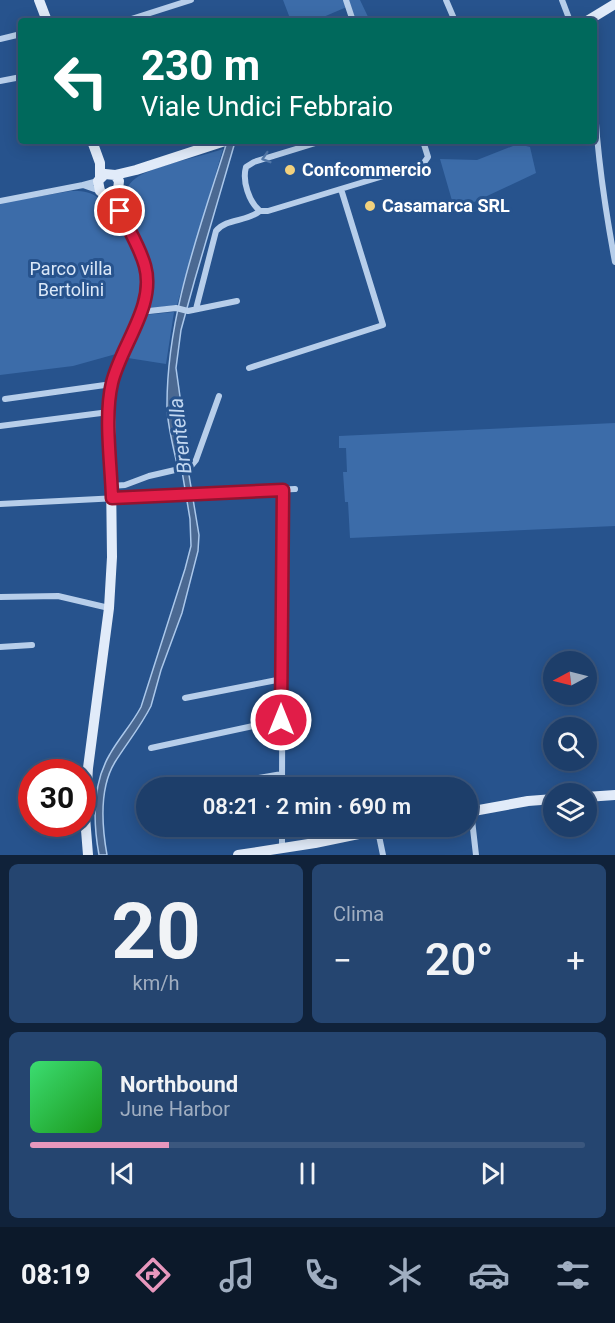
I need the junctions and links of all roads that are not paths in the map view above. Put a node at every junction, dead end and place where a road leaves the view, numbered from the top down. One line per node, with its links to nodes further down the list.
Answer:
1 (39, 0): 7 (street)
2 (191, 0): 8 (street)
3 (346, 0): 9 (street)
4 (446, 0): 10 (street)
5 (562, 0): 11 (street)
6 (615, 4): 12 (street)
7 (46, 18)
8 (134, 18)
9 (352, 18)
10 (454, 18)
11 (569, 18)
12 (592, 18)
13 (18, 35): 14 (street)
14 (0, 39)
15 (18, 78): 16 (street)
16 (0, 81)
17 (597, 137): 26 (street)
18 (93, 144): 22 (street)
19 (216, 144): 22 (street)
20 (312, 144): 25 (street, one-way to 25)
21 (424, 144): 23 (street)
22 (108, 184): 24 (street); 29 (street)
23 (341, 189): 25 (street); 30 (street)
24 (0, 201)
25 (260, 211): 28 (street)
26 (615, 262)
27 (237, 301): 28 (street)
28 (195, 309): 29 (street)
29 (140, 312): 31 (street)
30 (249, 368)
31 (112, 384): 33 (street); 34 (street)
32 (219, 396): 36 (street)
33 (5, 399)
34 (109, 412): 35 (street); 36 (street)
35 (0, 426)
36 (111, 486): 39 (street)
37 (295, 489): 38 (street)
38 (283, 490): 39 (street); 45 (street)
39 (112, 498): 40 (street); 42 (street)
40 (0, 504)
41 (2, 595): 42 (street)
42 (109, 608): 60 (street)
43 (32, 645): 44 (street)
44 (0, 647)
45 (282, 679): 46 (street); 47 (street)
46 (185, 698)
47 (281, 720): 48 (street); 49 (street)
48 (151, 748)
49 (282, 774): 50 (street)
50 (265, 777)
51 (615, 795): 52 (street)
52 (597, 796)
53 (543, 800): 54 (street)
54 (478, 810)
55 (282, 837): 59 (street)
56 (344, 837): 59 (street)
57 (379, 837): 62 (street)
58 (473, 837): 63 (street)
59 (282, 848): 61 (street)
60 (88, 854)
61 (238, 855)
62 (383, 855)
63 (476, 855)

